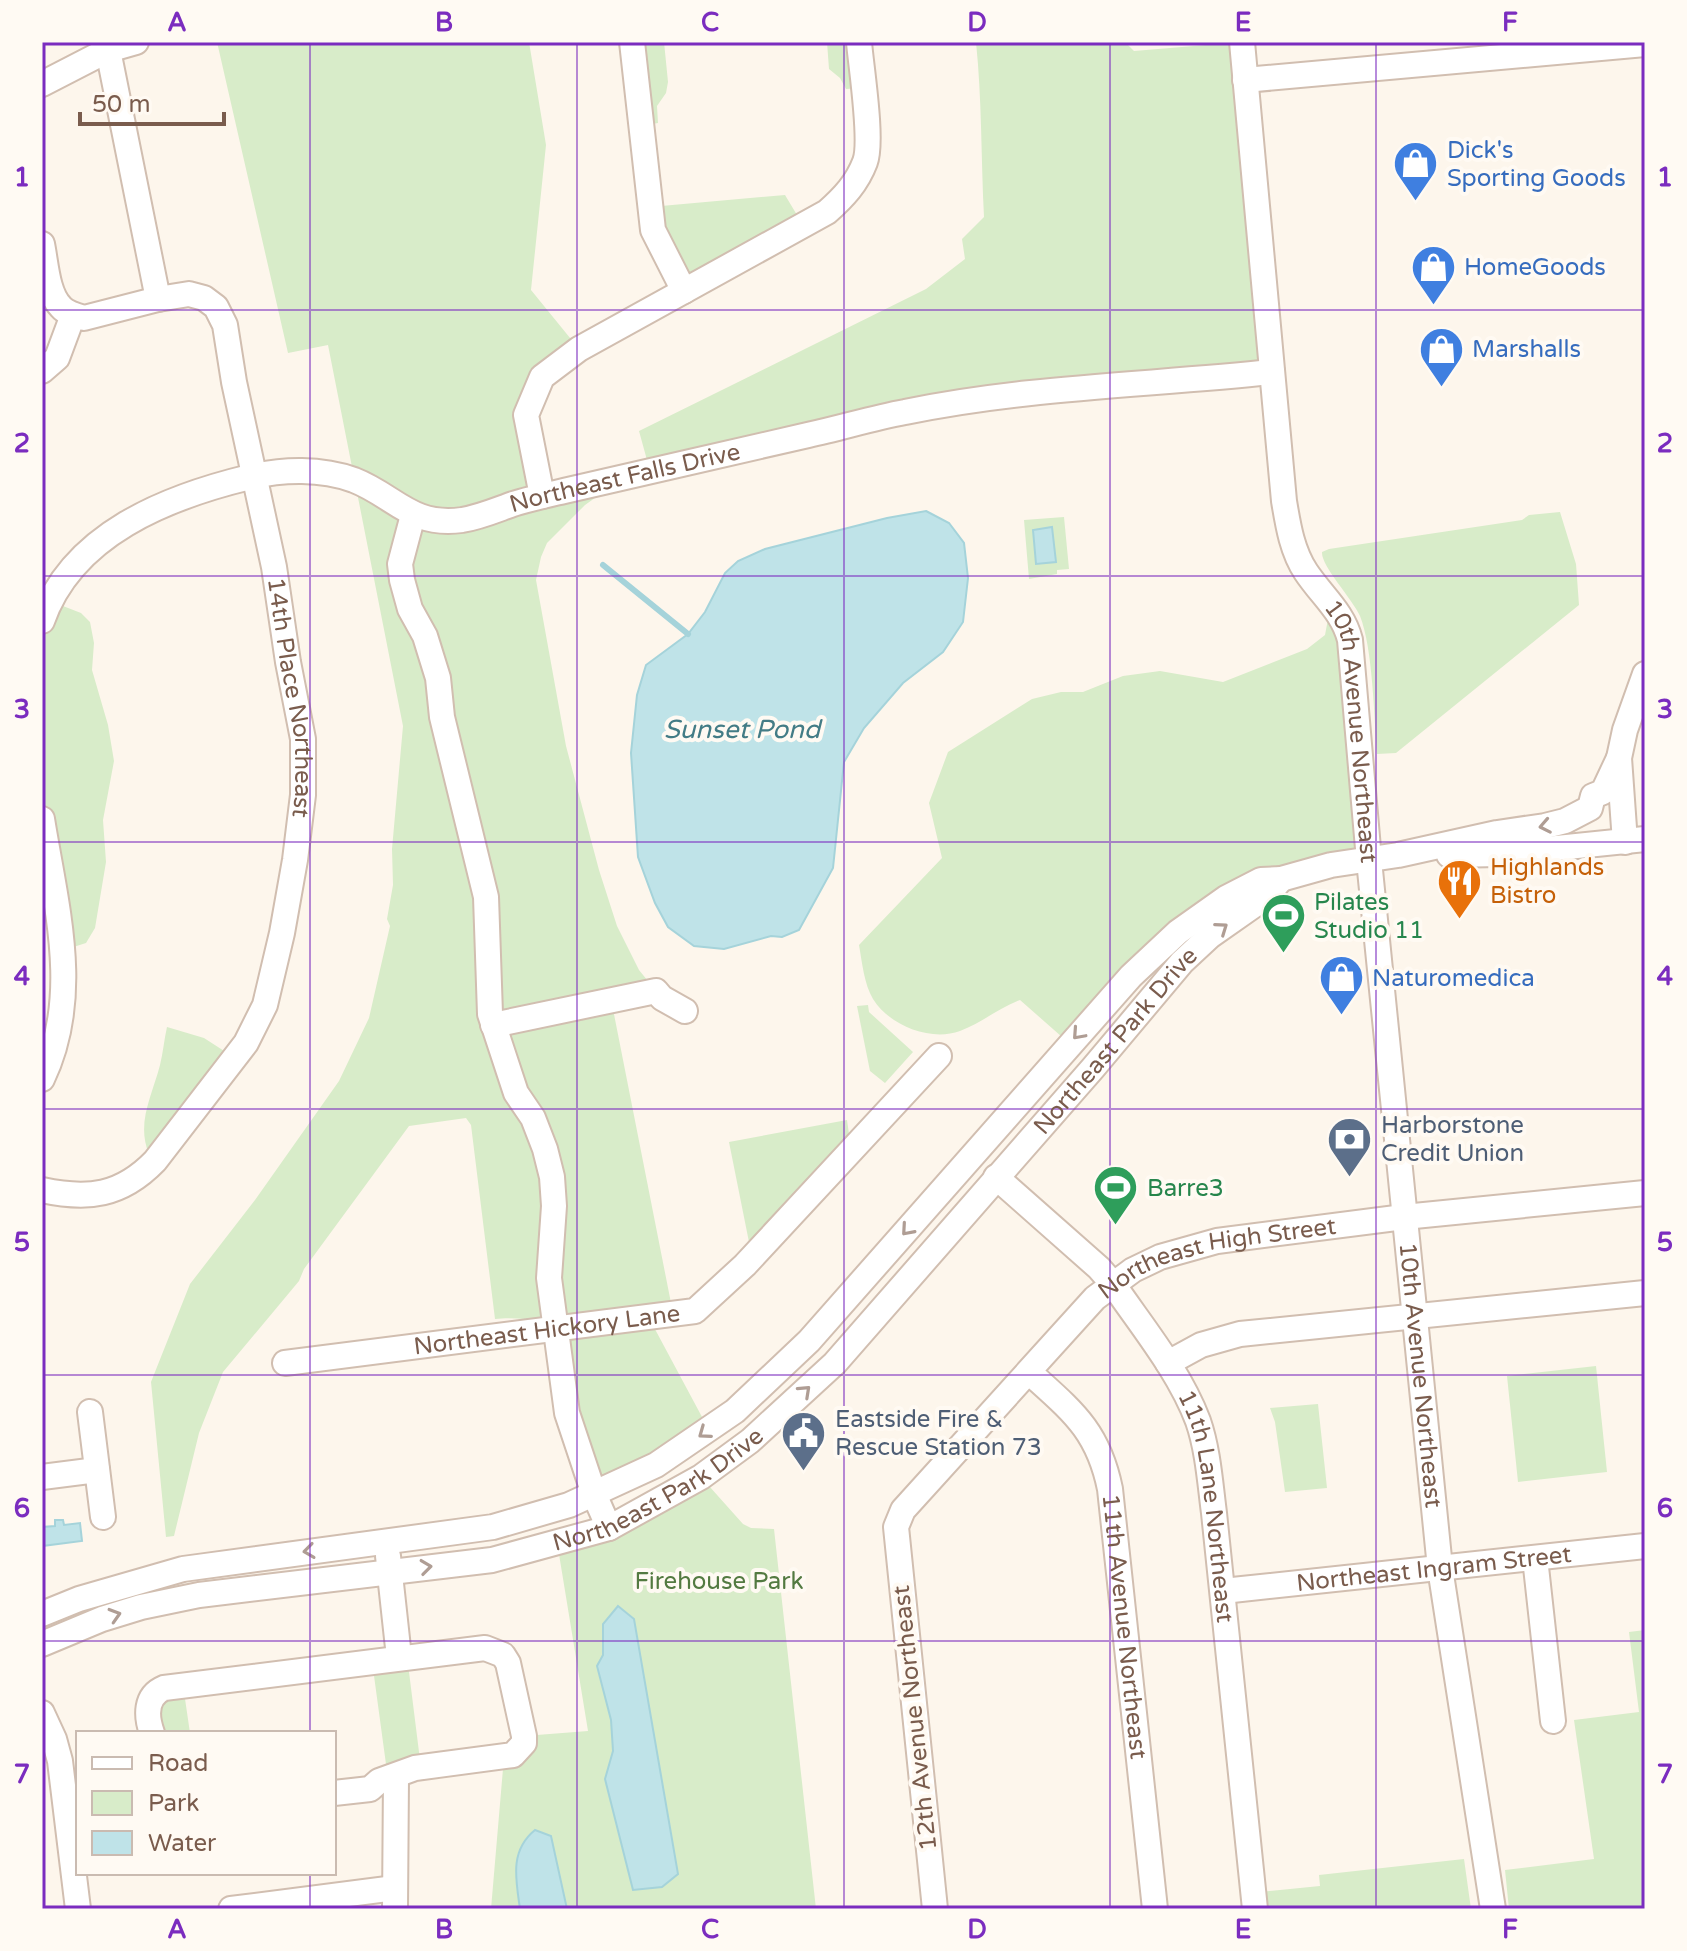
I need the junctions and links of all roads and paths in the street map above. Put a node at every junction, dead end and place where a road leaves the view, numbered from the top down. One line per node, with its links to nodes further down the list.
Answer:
1 (136, 42): 7 (street)
2 (632, 42): 12 (street)
3 (859, 42): 12 (street)
4 (1242, 42): 9 (street, 10th Avenue Northeast)
5 (1620, 44): 6 (street); 8 (street)
6 (1645, 44)
7 (108, 50): 10 (street); 13 (street)
8 (1457, 52): 9 (street)
9 (1245, 80): 16 (street, 10th Avenue Northeast)
10 (42, 84)
11 (42, 244): 14 (street)
12 (684, 291): 18 (street)
13 (158, 299): 14 (street, 14th Place Northeast); 17 (street, 14th Place Northeast)
14 (73, 315): 15 (street)
15 (42, 371)
16 (1272, 372): 18 (street, Northeast Falls Drive); 26 (street, 10th Avenue Northeast)
17 (253, 476): 19 (street, Northeast Falls Drive); 20 (street, Northeast Falls Drive); 33 (street, 14th Place Northeast)
18 (542, 496): 19 (street, Northeast Falls Drive)
19 (413, 515): 29 (street)
20 (42, 621)
21 (1645, 674): 22 (street)
22 (1619, 758): 24 (street); 25 (street, Northeast Park Drive, one-way to 25)
23 (42, 819): 31 (street)
24 (1638, 837): 25 (street, Northeast Park Drive)
25 (1398, 855): 26 (street, Northeast Park Drive)
26 (1369, 860): 27 (street, Northeast Park Drive); 35 (street, 10th Avenue Northeast)
27 (1281, 879): 32 (street, Northeast Park Drive, one-way to 27); 46 (street, Northeast Park Drive, one-way to 46)
28 (685, 1011): 29 (street)
29 (493, 1025): 39 (street)
30 (939, 1056): 39 (street, Northeast Hickory Lane)
31 (42, 1079)
32 (996, 1177): 36 (street, 11th Lane Northeast); 49 (street, Northeast Park Drive, one-way to 32)
33 (42, 1190)
34 (1645, 1193): 35 (street, Northeast High Street)
35 (1404, 1217): 36 (street, Northeast High Street); 38 (street, 10th Avenue Northeast)
36 (1113, 1284): 41 (street, 11th Lane Northeast); 42 (street, Northeast High Street)
37 (1645, 1293): 38 (street)
38 (1414, 1316): 41 (street); 53 (street, 10th Avenue Northeast)
39 (556, 1331): 40 (street, Northeast Hickory Lane); 46 (street)
40 (285, 1363)
41 (1168, 1363): 55 (street, 11th Lane Northeast)
42 (1029, 1372): 48 (street, Northeast High Street); 72 (street, 11th Avenue Northeast)
43 (90, 1412): 44 (street)
44 (97, 1470): 45 (street); 47 (street)
45 (42, 1477)
46 (594, 1494): 49 (street); 50 (street, Northeast Park Drive)
47 (103, 1517)
48 (896, 1527): 71 (street, 12th Avenue Northeast)
49 (609, 1528): 54 (street, Northeast Park Drive, one-way to 49)
50 (387, 1541): 54 (street); 56 (street, Northeast Park Drive, one-way to 56)
51 (1645, 1546): 52 (street, Northeast Ingram Street)
52 (1535, 1558): 53 (street, Northeast Ingram Street); 60 (street)
53 (1440, 1568): 55 (street, Northeast Ingram Street); 74 (street, 10th Avenue Northeast)
54 (390, 1571): 57 (street, Northeast Park Drive, one-way to 54); 58 (street)
55 (1223, 1591): 73 (street, 11th Lane Northeast)
56 (42, 1614)
57 (42, 1644)
58 (399, 1657): 61 (street); 63 (street)
59 (42, 1713): 65 (street)
60 (1553, 1721)
61 (151, 1731)
62 (336, 1778): 63 (street)
63 (387, 1779): 64 (street); 68 (street)
64 (336, 1793)
65 (73, 1820): 66 (street)
66 (76, 1873)
67 (76, 1875): 69 (street)
68 (395, 1899): 70 (street)
69 (78, 1909)
70 (231, 1909)
71 (935, 1909)
72 (1155, 1909)
73 (1255, 1909)
74 (1493, 1909)

